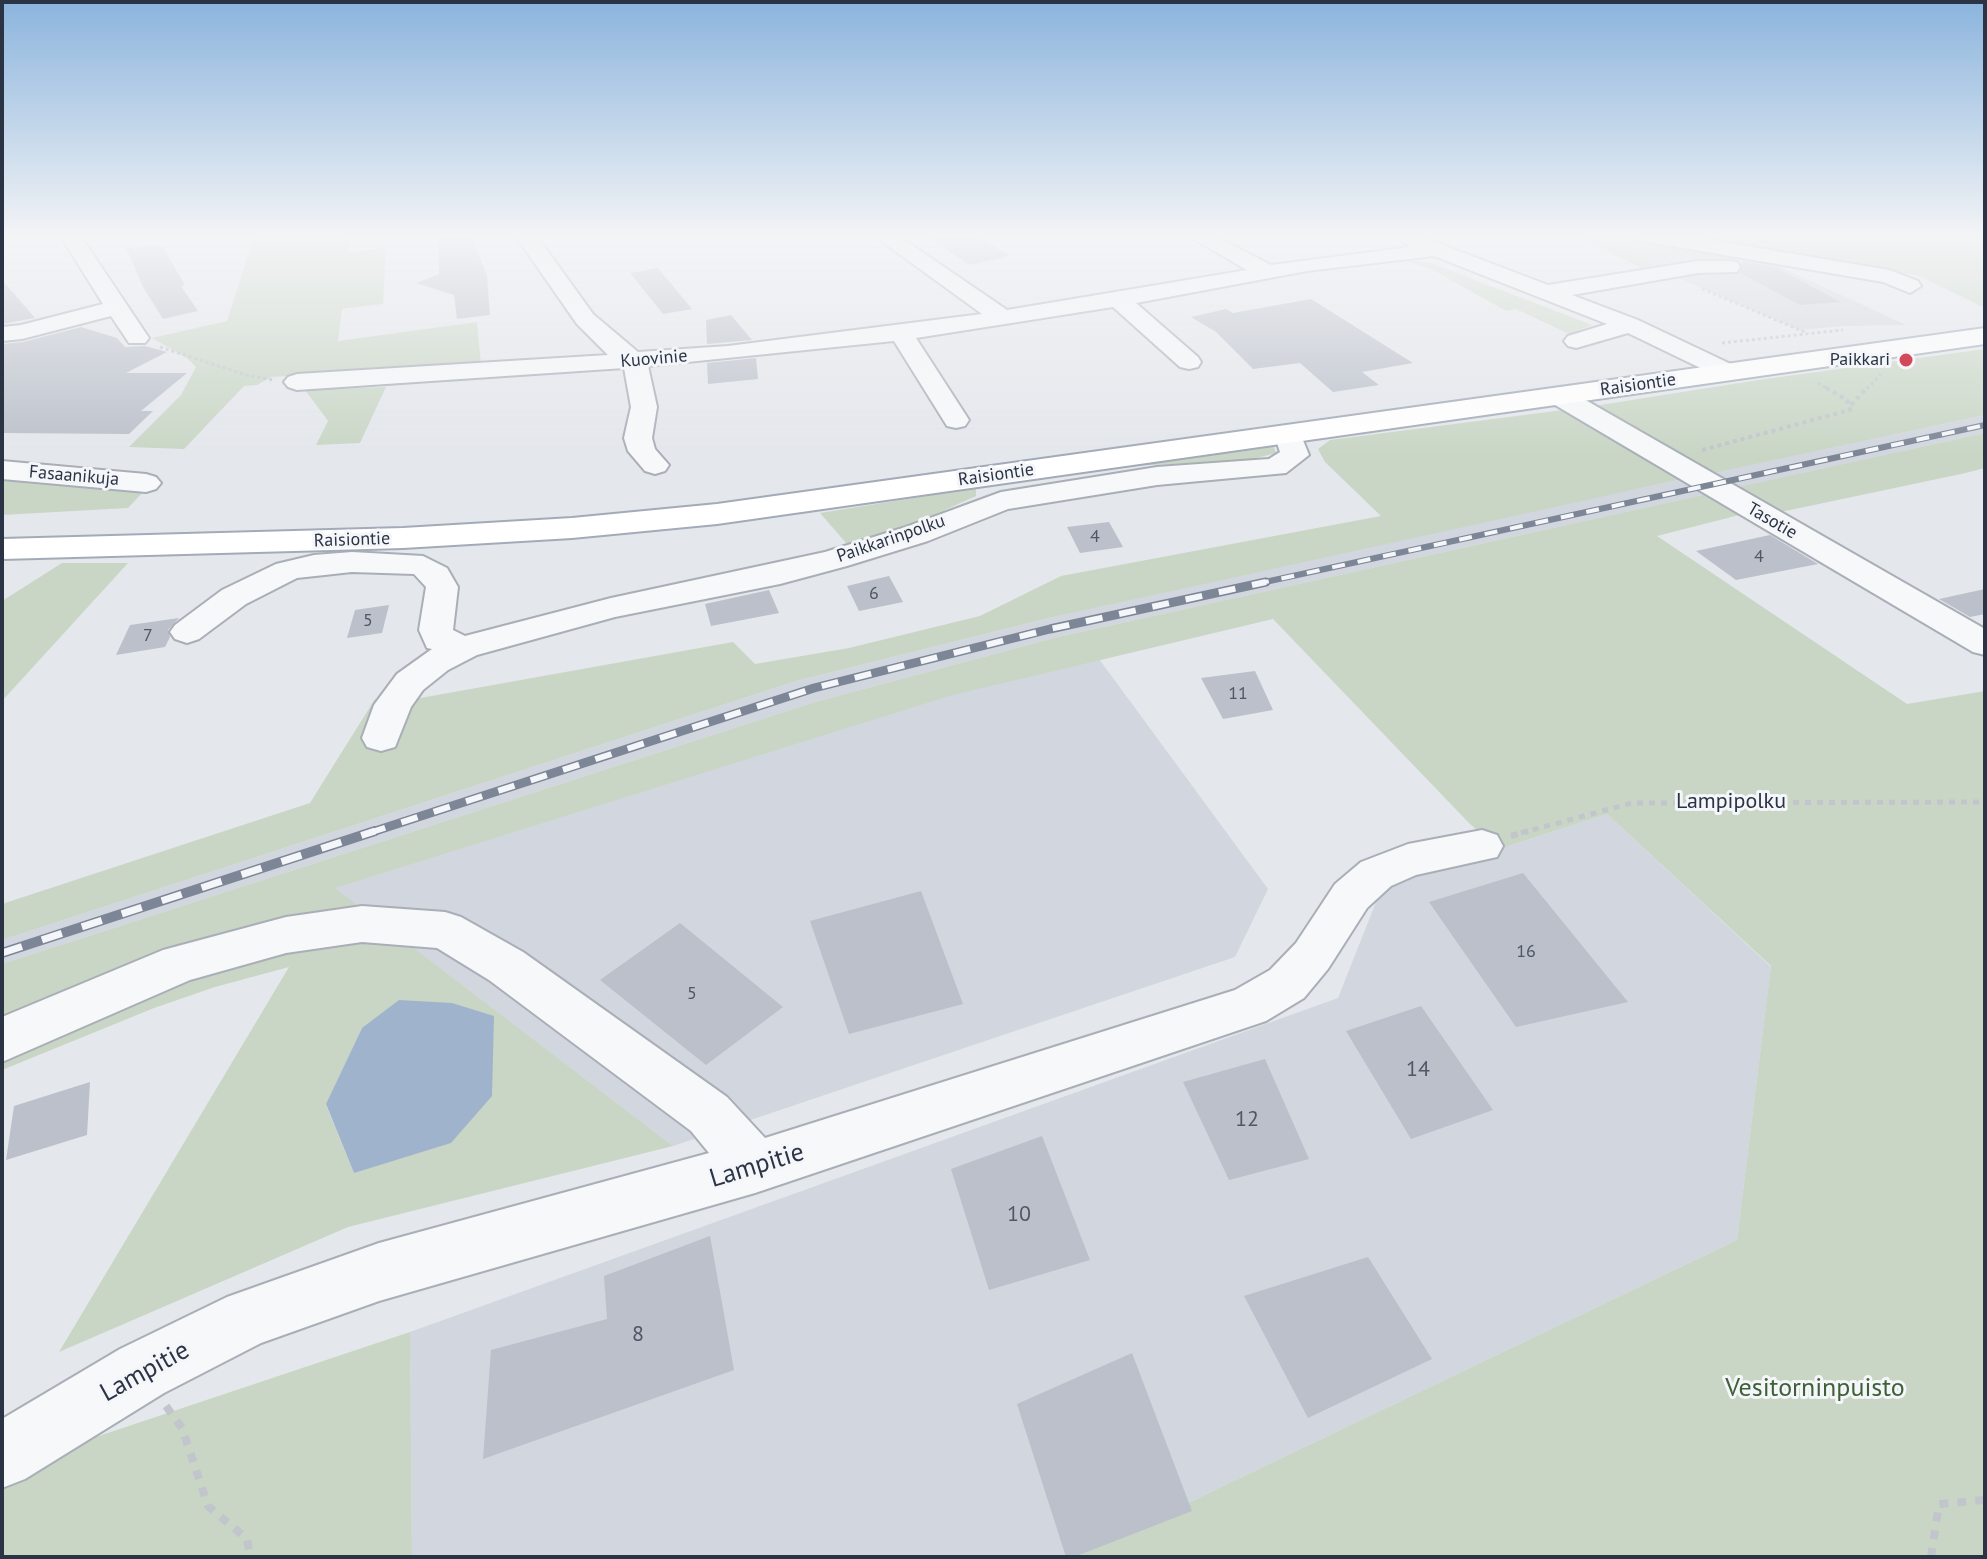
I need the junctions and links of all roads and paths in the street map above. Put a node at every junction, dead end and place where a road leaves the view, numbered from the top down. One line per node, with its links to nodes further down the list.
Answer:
1 (117, 307): 13 (street)
2 (114, 308): 11 (street)
3 (577, 308): 15 (street)
4 (989, 308): 8 (street)
5 (1065, 308): 8 (street, Kuovinie)
6 (1127, 308): 16 (street)
7 (1587, 308): 9 (street)
8 (1002, 317): 10 (street, Kuovinie)
9 (1630, 325): 14 (street); 17 (street)
10 (901, 333): 15 (street, Kuovinie); 23 (street)
11 (2, 334)
12 (1985, 336): 17 (main road, Raisiontie)
13 (137, 338): 20 (path)
14 (1576, 341)
15 (635, 361): 20 (street, Kuovinie); 26 (street)
16 (1189, 362)
17 (1728, 372): 21 (main road, Raisiontie)
18 (1883, 372): 22 (path)
19 (1807, 376): 22 (path)
20 (297, 382)
21 (1559, 396): 24 (main road, Raisiontie); 25 (street, Tasotie)
22 (1851, 405): 25 (path)
23 (956, 420)
24 (1288, 434): 29 (main road, Raisiontie); 32 (street, Paikkarinpolku)
25 (1667, 460): 31 (street, Tasotie)
26 (655, 465)
27 (2, 470): 28 (street, Fasaanikuja)
28 (146, 483)
29 (2, 549)
30 (187, 632): 32 (street)
31 (1985, 644)
32 (465, 647): 33 (street)
33 (381, 738)
34 (1985, 802): 35 (path, Lampipolku)
35 (1482, 846): 37 (street, Lampitie)
36 (2, 1040): 37 (street)
37 (755, 1167): 38 (street, Lampitie)
38 (142, 1371): 39 (street, Lampitie); 41 (path)
39 (2, 1456)
40 (1985, 1500): 42 (path)
41 (250, 1557)
42 (1931, 1557)

